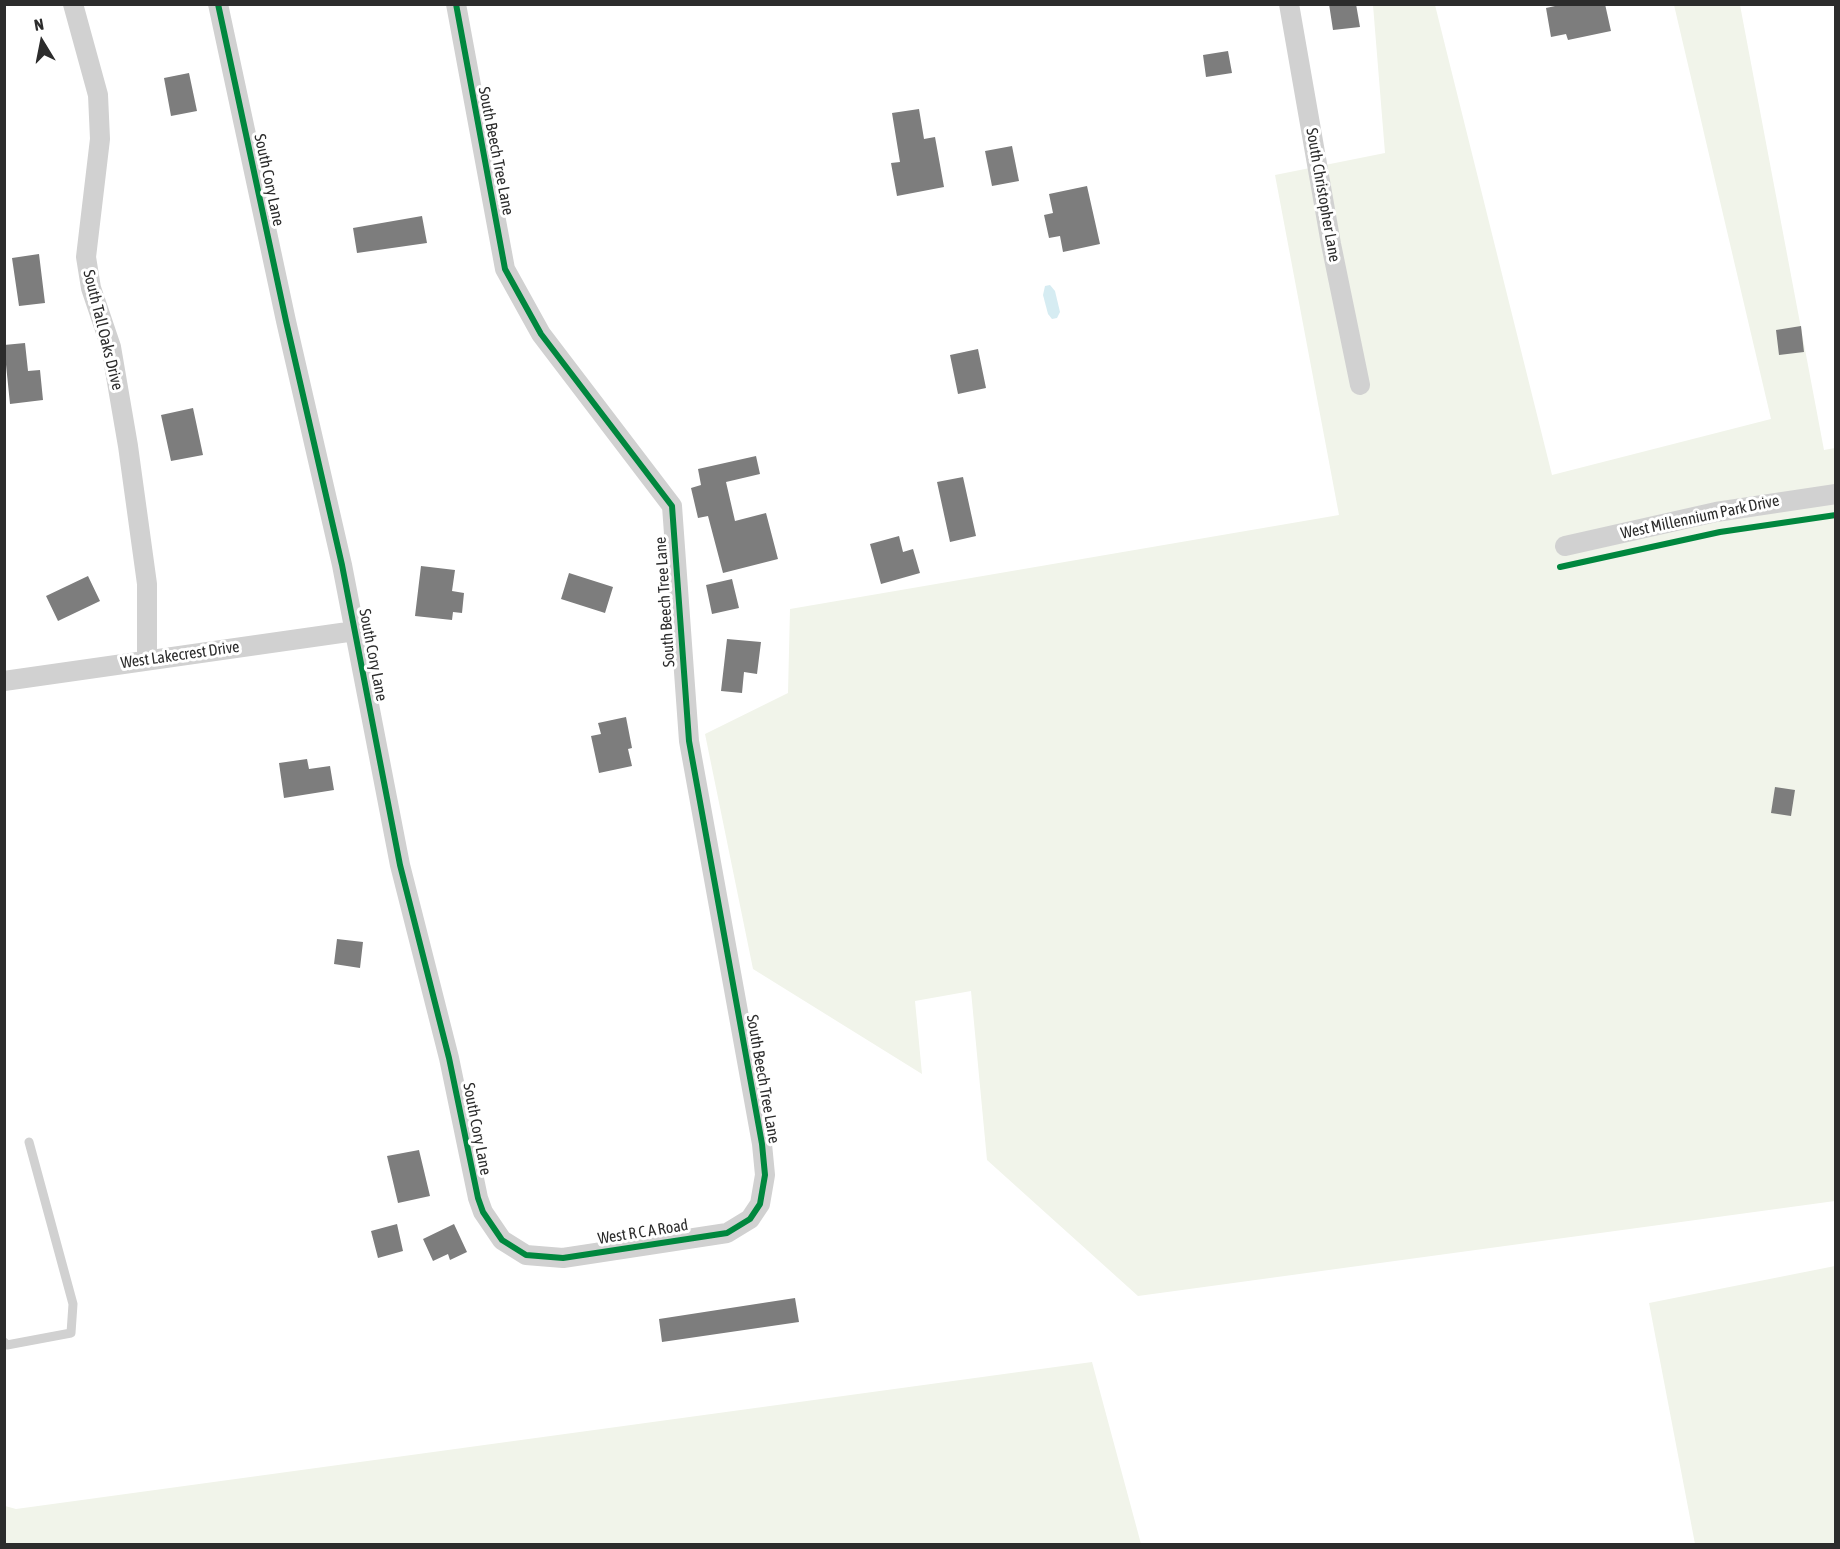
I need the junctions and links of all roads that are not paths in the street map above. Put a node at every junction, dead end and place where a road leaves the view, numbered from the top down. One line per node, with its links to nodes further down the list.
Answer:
1 (73, 4): 9 (street, South Tall Oaks Drive)
2 (218, 4): 8 (street, South Cory Lane)
3 (456, 4): 12 (street, South Beech Tree Lane)
4 (1289, 4): 5 (street, South Christopher Lane)
5 (1360, 385)
6 (1836, 494): 7 (street, West Millennium Park Drive)
7 (1565, 546)
8 (355, 631): 9 (street, West Lakecrest Drive); 13 (street, South Cory Lane)
9 (147, 659): 10 (street, West Lakecrest Drive)
10 (4, 681)
11 (29, 1142): 14 (lane)
12 (727, 1233): 13 (street, West R C A Road)
13 (563, 1258)
14 (4, 1342)

